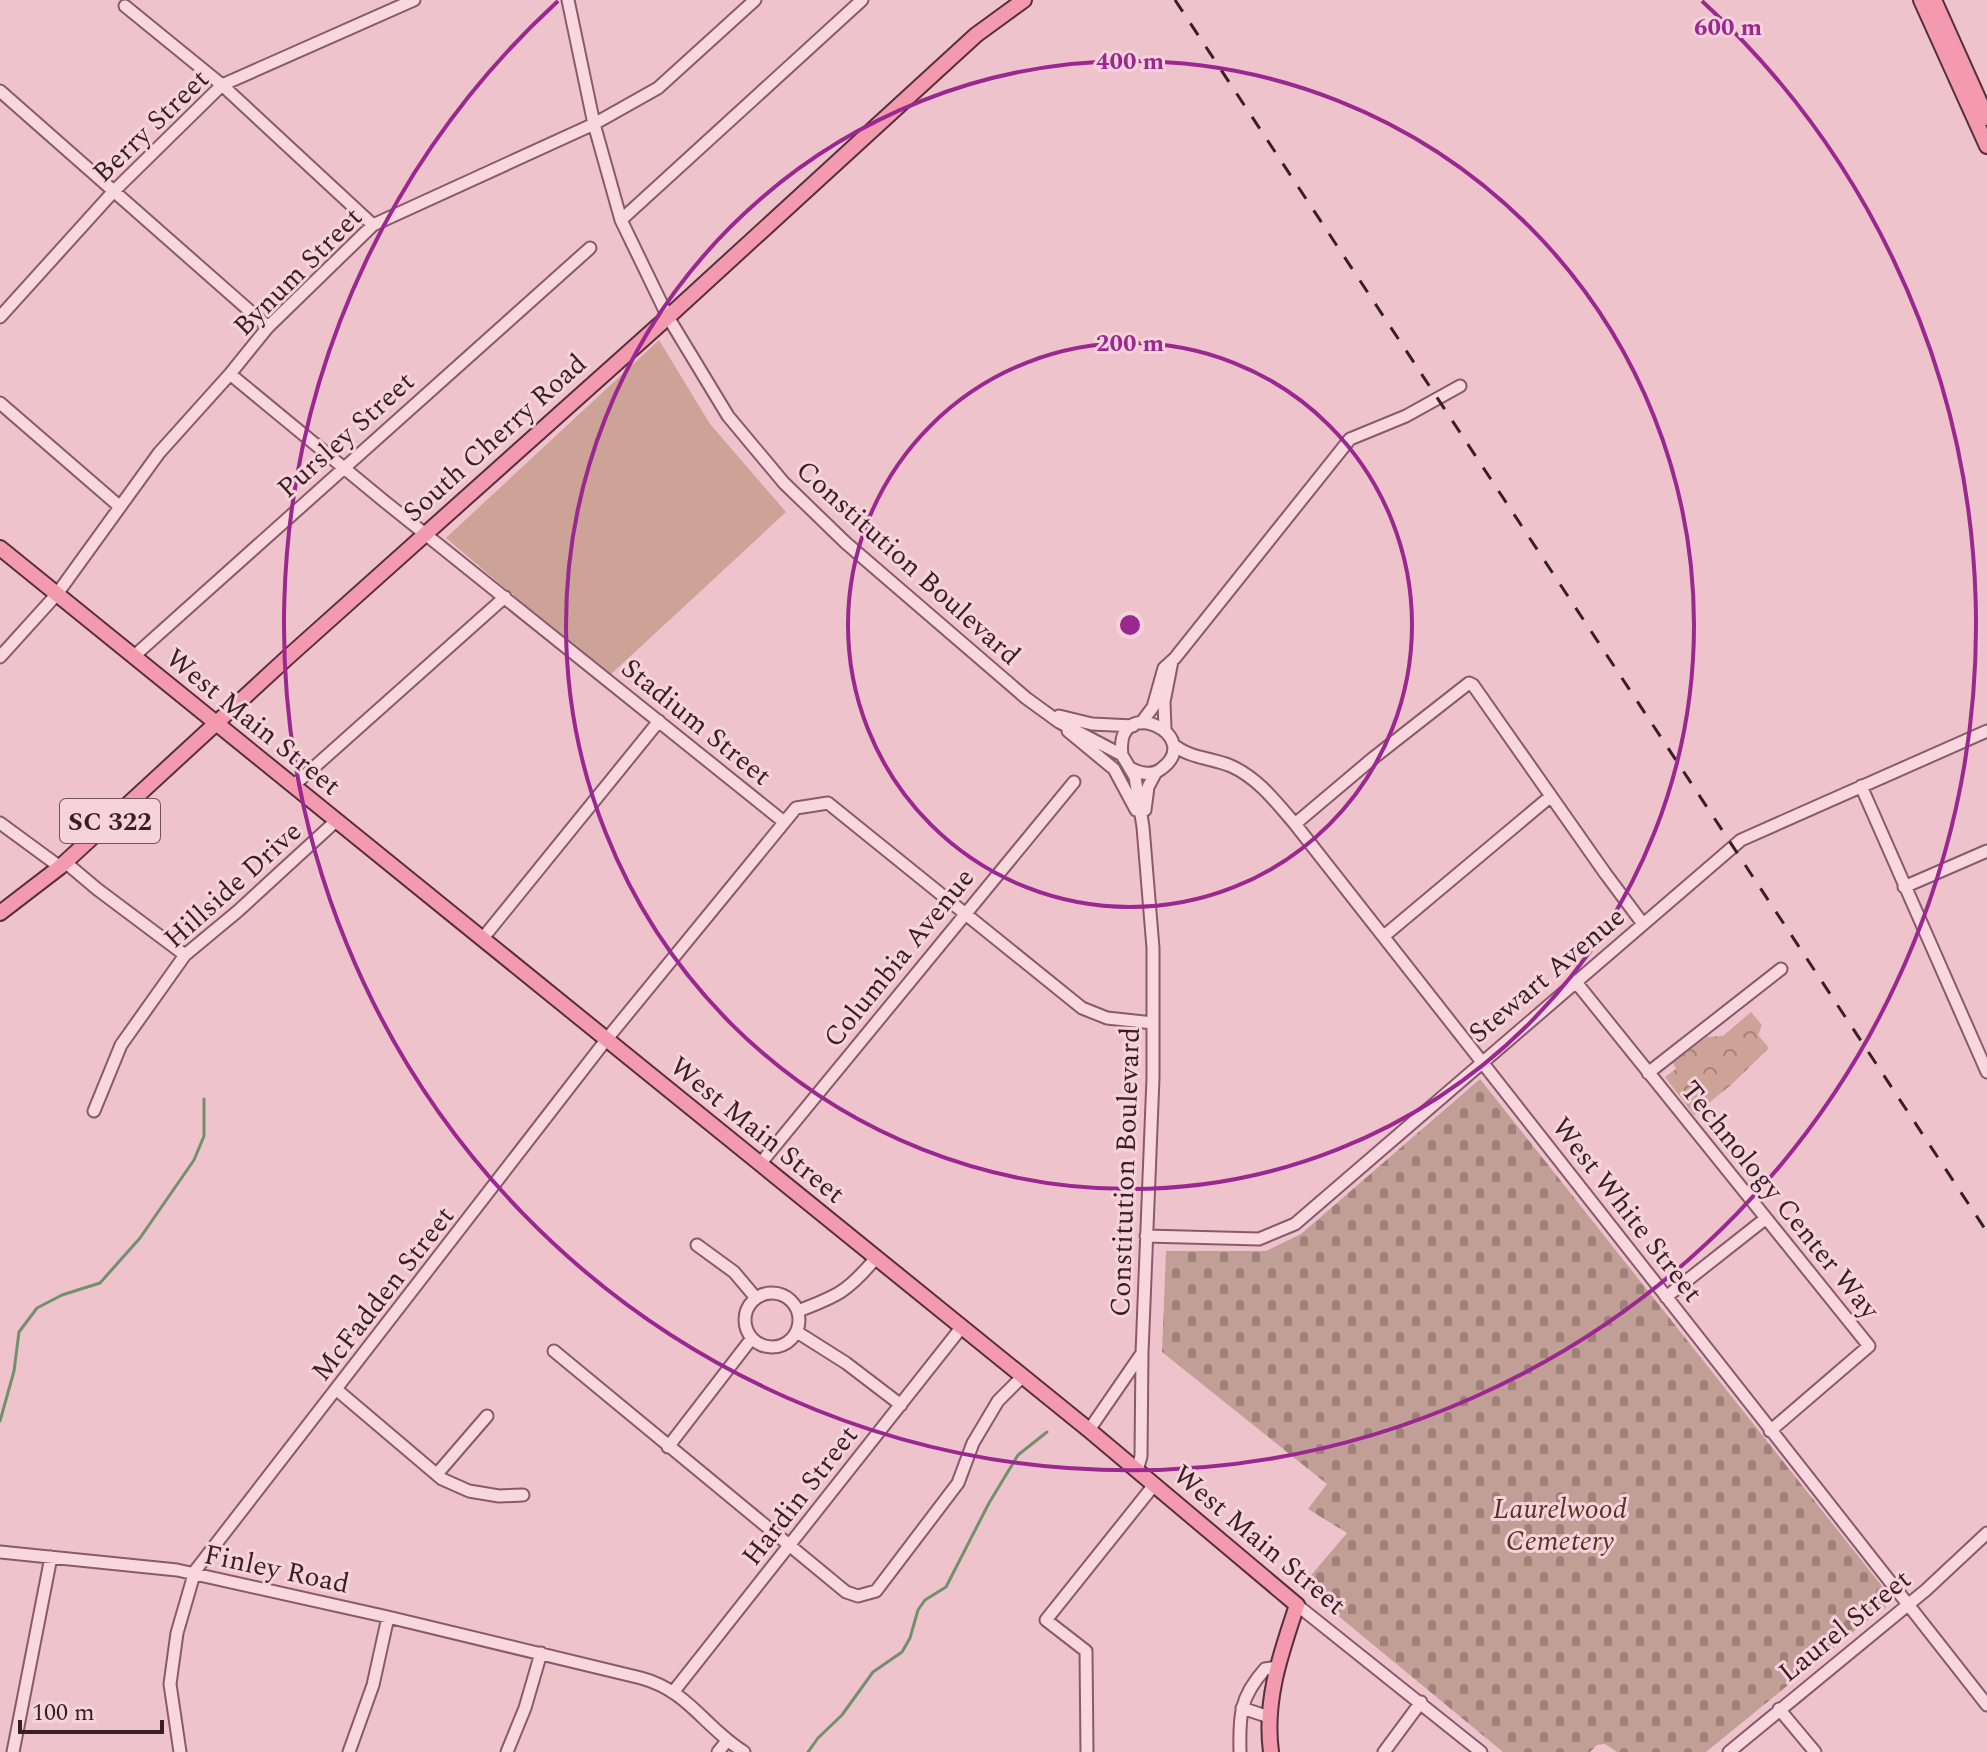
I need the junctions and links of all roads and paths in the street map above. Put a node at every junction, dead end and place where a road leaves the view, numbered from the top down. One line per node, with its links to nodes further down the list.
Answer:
1 (414, 0): 9 (street, Berry Street)
2 (568, 0): 12 (street, Constitution Boulevard)
3 (755, 0): 12 (street, Bynum Street)
4 (862, 0): 15 (street)
5 (1024, 0): 19 (main road, South Cherry Road)
6 (1921, 0): 13 (main road)
7 (1934, 0): 11 (main road)
8 (125, 6): 9 (street)
9 (222, 85): 14 (street, Berry Street); 16 (street)
10 (0, 91): 14 (street)
11 (1987, 118)
12 (594, 124): 15 (street, Constitution Boulevard); 16 (street, Bynum Street)
13 (1987, 146)
14 (113, 192): 18 (street, Berry Street); 20 (street)
15 (621, 220): 19 (street, Constitution Boulevard)
16 (373, 225): 20 (street, Bynum Street)
17 (590, 248): 24 (street, Pursley Street)
18 (0, 317)
19 (668, 317): 26 (main road, South Cherry Road); 33 (street, Constitution Boulevard)
20 (268, 327): 21 (street, Bynum Street)
21 (230, 374): 24 (street, Stadium Street); 25 (street, Bynum Street)
22 (1460, 386): 32 (street)
23 (0, 403): 25 (street)
24 (343, 467): 26 (street, Stadium Street); 31 (street, Pursley Street)
25 (119, 506): 28 (street, Bynum Street)
26 (425, 533): 29 (street, Stadium Street); 36 (main road, South Cherry Road)
27 (0, 548): 28 (main road, West Main Street)
28 (57, 594): 30 (street, Bynum Street); 31 (main road, West Main Street)
29 (505, 597): 34 (street, Stadium Street); 46 (street)
30 (0, 657)
31 (133, 657): 36 (main road, West Main Street)
32 (1172, 661): 37 (street); 38 (street)
33 (1046, 712): 35 (street, Constitution Boulevard); 37 (street, Constitution Boulevard)
34 (659, 721): 50 (street, Stadium Street); 61 (street)
35 (1059, 722): 41 (street, Constitution Boulevard); 52 (street)
36 (215, 723): 46 (main road, West Main Street); 55 (main road, South Cherry Road / SC 322)
37 (1137, 724): 38 (street, Constitution Boulevard); 41 (street)
38 (1165, 729): 40 (street)
39 (1987, 731): 47 (street, Stewart Avenue)
40 (1173, 744): 42 (street, West White Street); 43 (street, Constitution Boulevard)
41 (1122, 755): 44 (street, Constitution Boulevard)
42 (1216, 760): 43 (street, West White Street); 53 (street, West White Street)
43 (1161, 768): 44 (street); 52 (street, Constitution Boulevard)
44 (1132, 769): 52 (street, Constitution Boulevard)
45 (1074, 782): 58 (street, Columbia Avenue)
46 (293, 786): 49 (main road, West Main Street)
47 (1861, 786): 56 (street); 59 (street, Stewart Avenue)
48 (1551, 796): 53 (street); 59 (street); 60 (street)
49 (336, 821): 61 (main road, West Main Street); 62 (street, Hillside Drive)
50 (784, 822): 58 (street, Stadium Street); 66 (street, McFadden Street)
51 (0, 823): 55 (street)
52 (1142, 824): 65 (street, Constitution Boulevard)
53 (1295, 824): 60 (street, West White Street)
54 (1987, 851): 56 (street)
55 (63, 864): 57 (main road, South Cherry Road / SC 322); 62 (street)
56 (1904, 887): 68 (street)
57 (0, 913)
58 (965, 913): 65 (street, Stadium Street); 71 (street, Columbia Avenue)
59 (1643, 924): 64 (street, Stewart Avenue)
60 (1384, 936): 67 (street, West White Street)
61 (483, 938): 66 (main road, West Main Street)
62 (185, 955): 70 (street, Hillside Drive)
63 (1781, 969): 69 (street)
64 (1575, 981): 67 (street, Stewart Avenue); 69 (street, Technology Center Way)
65 (1153, 1023): 73 (street, Constitution Boulevard)
66 (606, 1040): 71 (main road, West Main Street); 85 (street, McFadden Street)
67 (1481, 1061): 73 (street, Stewart Avenue); 76 (street, West White Street)
68 (1986, 1068)
69 (1648, 1073): 72 (street, Technology Center Way)
70 (94, 1111)
71 (760, 1164): 75 (main road, West Main Street)
72 (1765, 1219): 76 (street); 89 (street, Technology Center Way)
73 (1146, 1236): 83 (street, Constitution Boulevard)
74 (697, 1245): 77 (street)
75 (875, 1259): 78 (street); 79 (main road, West Main Street)
76 (1666, 1297): 89 (street, West White Street)
77 (756, 1298): 78 (street); 81 (street)
78 (798, 1311): 80 (street)
79 (961, 1328): 84 (main road, West Main Street); 86 (street, Hardin Street)
80 (797, 1332): 81 (street); 86 (street)
81 (752, 1338): 90 (street)
82 (554, 1351): 90 (street)
83 (1142, 1353): 88 (street); 91 (street, Constitution Boulevard)
84 (1022, 1377): 88 (main road, West Main Street); 96 (street)
85 (337, 1390): 92 (street); 99 (street, McFadden Street)
86 (901, 1405): 96 (street, Hardin Street)
87 (487, 1416): 92 (street)
88 (1089, 1430): 91 (main road, West Main Street)
89 (1770, 1431): 101 (street, West White Street)
90 (668, 1447): 96 (street)
91 (1137, 1471): 93 (main road, West Main Street)
92 (437, 1474): 94 (street)
93 (1154, 1485): 100 (main road, West Main Street); 118 (street)
94 (523, 1495)
95 (1987, 1533): 101 (street, Laurel Street)
96 (790, 1544): 105 (street, Hardin Street)
97 (0, 1552): 98 (street, Finley Road)
98 (51, 1557): 99 (street, Finley Road); 112 (street)
99 (194, 1574): 102 (street, Finley Road); 113 (street)
100 (1297, 1605): 104 (main road); 106 (street, West Main Street)
101 (1907, 1605): 107 (street, West White Street); 109 (street, Laurel Street)
102 (388, 1617): 103 (street, Finley Road); 114 (street)
103 (541, 1653): 105 (street, Finley Road); 115 (street)
104 (1277, 1667): 108 (street); 110 (main road)
105 (674, 1691): 111 (street)
106 (1421, 1702): 121 (street); 122 (street, West Main Street)
107 (1987, 1705)
108 (1242, 1708): 110 (street); 119 (street)
109 (1779, 1709): 123 (street, Laurel Street); 124 (street)
110 (1269, 1717): 120 (main road)
111 (727, 1741): 116 (street); 117 (street)
112 (13, 1752)
113 (180, 1752)
114 (349, 1752)
115 (507, 1752)
116 (718, 1752)
117 (744, 1752)
118 (1087, 1752)
119 (1240, 1752)
120 (1271, 1752)
121 (1384, 1752)
122 (1481, 1752)
123 (1729, 1752)
124 (1815, 1752)

